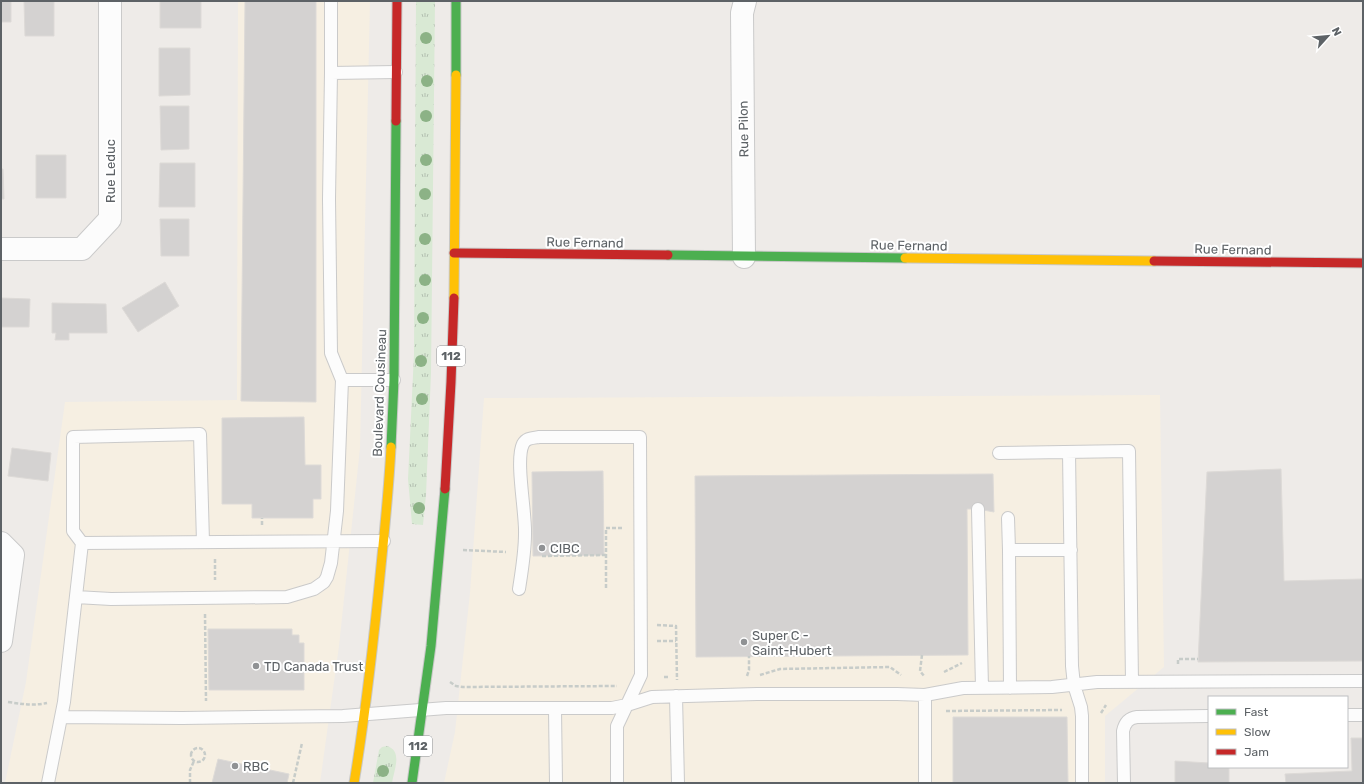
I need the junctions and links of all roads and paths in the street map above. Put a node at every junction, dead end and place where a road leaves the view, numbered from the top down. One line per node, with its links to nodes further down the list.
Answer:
1 (110, 1): 8 (street, Rue Leduc)
2 (331, 1): 7 (lane)
3 (397, 1): 6 (main road, Boulevard Cousineau)
4 (456, 1): 9 (main road, 112)
5 (745, 1): 10 (street, Rue Pilon)
6 (396, 72): 7 (lane); 13 (main road, Boulevard Cousineau)
7 (331, 73): 12 (lane)
8 (1, 249)
9 (454, 253): 10 (main road, Rue Fernand); 66 (main road, 112)
10 (744, 257): 11 (main road, Rue Fernand)
11 (1363, 263)
12 (342, 380): 13 (lane); 19 (lane)
13 (394, 380): 20 (main road, Boulevard Cousineau)
14 (1069, 452): 15 (lane); 26 (lane); 55 (lane)
15 (998, 453)
16 (978, 509): 58 (lane)
17 (1008, 518): 25 (lane)
18 (606, 528): 28 (path)
19 (332, 541): 20 (lane); 21 (lane); 34 (lane)
20 (384, 541): 70 (main road, Boulevard Cousineau)
21 (203, 542): 23 (lane); 23 (lane)
22 (1, 543): 37 (street)
23 (82, 543): 34 (lane)
24 (462, 550): 27 (path)
25 (1009, 550): 26 (lane); 59 (lane)
26 (1071, 550): 56 (lane)
27 (509, 552)
28 (606, 555): 30 (path); 32 (path)
29 (215, 556): 31 (path)
30 (538, 556)
31 (215, 585)
32 (606, 588)
33 (519, 589): 65 (lane)
34 (76, 597): 73 (lane)
35 (205, 610): 64 (path)
36 (676, 626): 50 (path)
37 (1, 641)
38 (922, 655): 46 (path)
39 (749, 656): 43 (path)
40 (962, 663): 41 (path)
41 (939, 674)
42 (739, 676): 43 (path)
43 (747, 676): 44 (path)
44 (753, 676)
45 (759, 676): 52 (path)
46 (924, 676): 47 (path); 49 (path)
47 (931, 676)
48 (664, 677): 50 (path)
49 (917, 677)
50 (676, 678): 51 (path)
51 (684, 678)
52 (904, 678)
53 (448, 680): 57 (path)
54 (1363, 681): 55 (lane)
55 (1132, 682): 56 (lane)
56 (1074, 684): 59 (lane); 88 (lane)
57 (622, 686)
58 (982, 688): 59 (lane); 60 (lane)
59 (1010, 688)
60 (925, 695): 61 (lane); 87 (lane)
61 (676, 696): 65 (lane); 86 (lane)
62 (8, 702): 63 (path)
63 (51, 702)
64 (206, 702)
65 (627, 705): 67 (lane); 85 (lane)
66 (423, 709): 67 (lane); 70 (lane); 83 (main road, 112)
67 (555, 709): 84 (lane)
68 (1062, 710): 69 (path)
69 (944, 711)
70 (365, 714): 73 (lane); 82 (main road, Boulevard Cousineau)
71 (1348, 715): 72 (lane)
72 (1363, 715)
73 (61, 716): 79 (lane)
74 (1208, 716): 89 (lane)
75 (302, 743): 81 (path)
76 (194, 744): 77 (path)
77 (196, 748): 78 (path); 78 (path)
78 (194, 761): 80 (path)
79 (48, 783)
80 (190, 783)
81 (293, 783)
82 (354, 783)
83 (412, 783)
84 (556, 783)
85 (618, 783)
86 (678, 783)
87 (925, 783)
88 (1082, 783)
89 (1124, 783)

